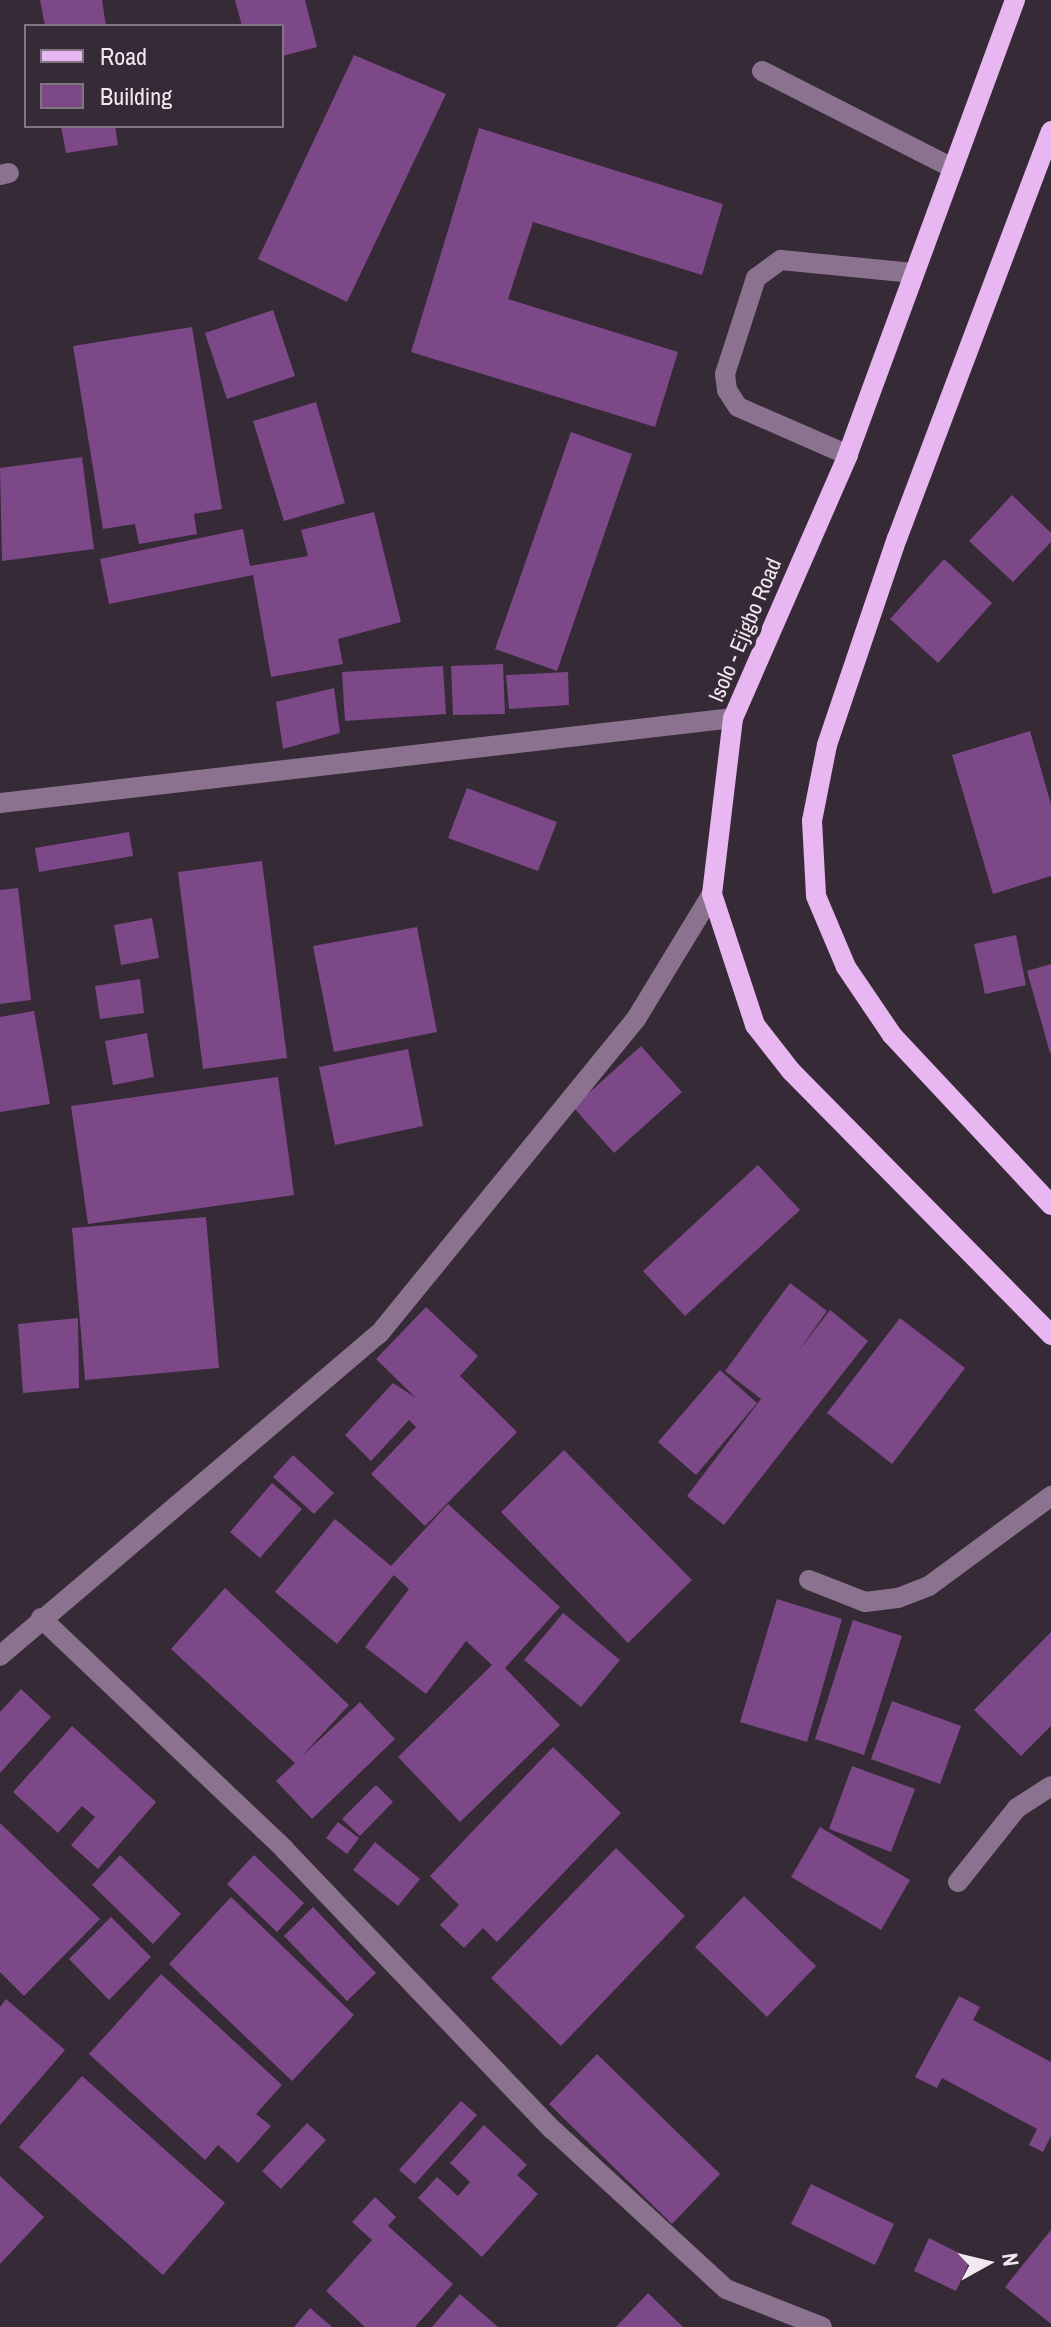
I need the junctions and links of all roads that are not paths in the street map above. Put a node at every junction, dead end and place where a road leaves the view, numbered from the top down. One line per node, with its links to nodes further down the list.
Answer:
1 (1015, 0): 4 (main road, Isolo - Ejigbo Road)
2 (762, 71): 4 (street)
3 (1051, 131): 10 (main road)
4 (952, 168): 5 (main road, Isolo - Ejigbo Road)
5 (913, 273): 6 (main road, Isolo - Ejigbo Road); 6 (street)
6 (848, 455): 7 (main road, Isolo - Ejigbo Road)
7 (733, 718): 8 (street); 9 (main road, Isolo - Ejigbo Road)
8 (0, 803)
9 (712, 894): 11 (main road, Isolo - Ejigbo Road); 14 (street)
10 (1051, 1205)
11 (1051, 1335)
12 (1051, 1496): 13 (street)
13 (809, 1580)
14 (41, 1618): 15 (street); 18 (street)
15 (0, 1656)
16 (1051, 1786): 17 (street)
17 (958, 1882)
18 (822, 2327)

